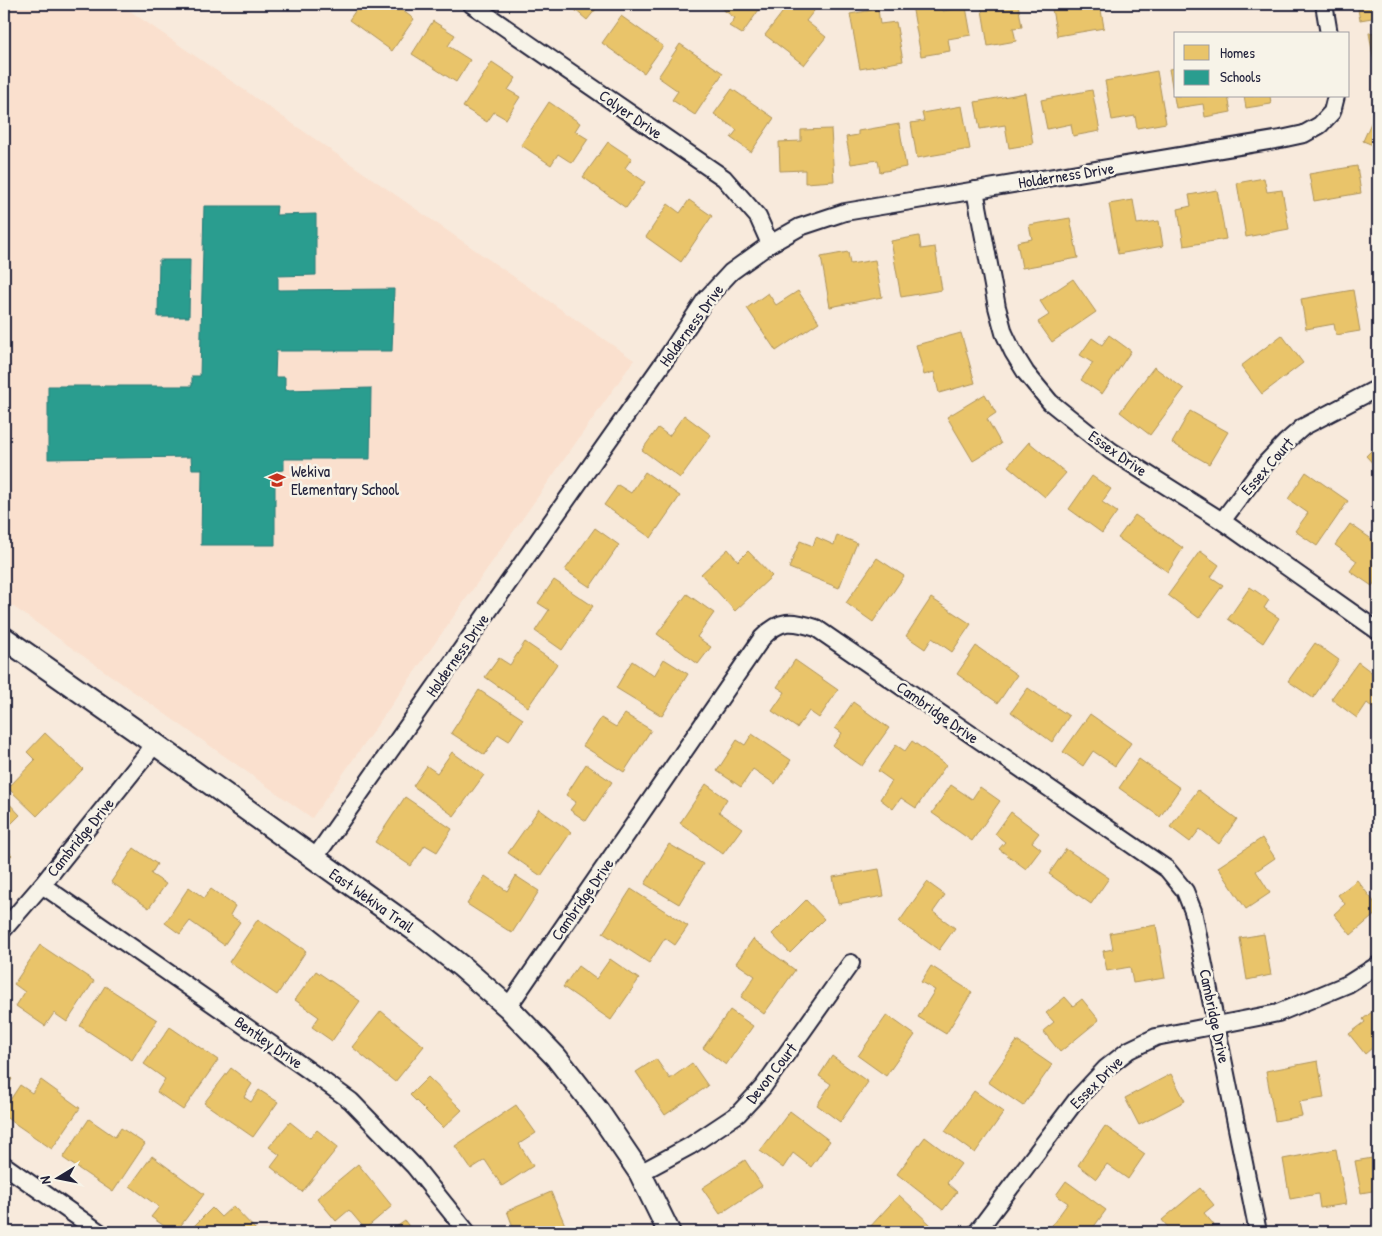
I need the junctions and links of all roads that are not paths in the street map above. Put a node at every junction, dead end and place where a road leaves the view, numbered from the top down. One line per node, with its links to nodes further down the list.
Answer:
1 (471, 4): 6 (street, Colyer Drive)
2 (1324, 4): 3 (street)
3 (1329, 32)
4 (1336, 98): 5 (street, Holderness Drive)
5 (975, 190): 6 (street, Holderness Drive); 8 (street, Essex Drive)
6 (770, 244): 12 (street, Holderness Drive)
7 (1372, 391): 8 (street, Essex Court)
8 (1222, 521): 9 (street, Essex Drive)
9 (1378, 631)
10 (4, 638): 11 (street, East Wekiva Trail)
11 (155, 744): 12 (street, East Wekiva Trail); 13 (street, Cambridge Drive)
12 (314, 858): 17 (street, East Wekiva Trail)
13 (42, 885): 14 (street, Cambridge Drive); 22 (street, Bentley Drive)
14 (4, 929)
15 (851, 963): 20 (street, Devon Court)
16 (1378, 965): 18 (street, Essex Drive)
17 (508, 1007): 18 (street, Cambridge Drive); 20 (street, East Wekiva Trail)
18 (1217, 1025): 24 (street, Essex Drive); 25 (street, Cambridge Drive)
19 (4, 1165): 21 (street)
20 (640, 1173): 23 (street, East Wekiva Trail)
21 (99, 1232)
22 (467, 1232)
23 (669, 1232)
24 (978, 1232)
25 (1258, 1232)

